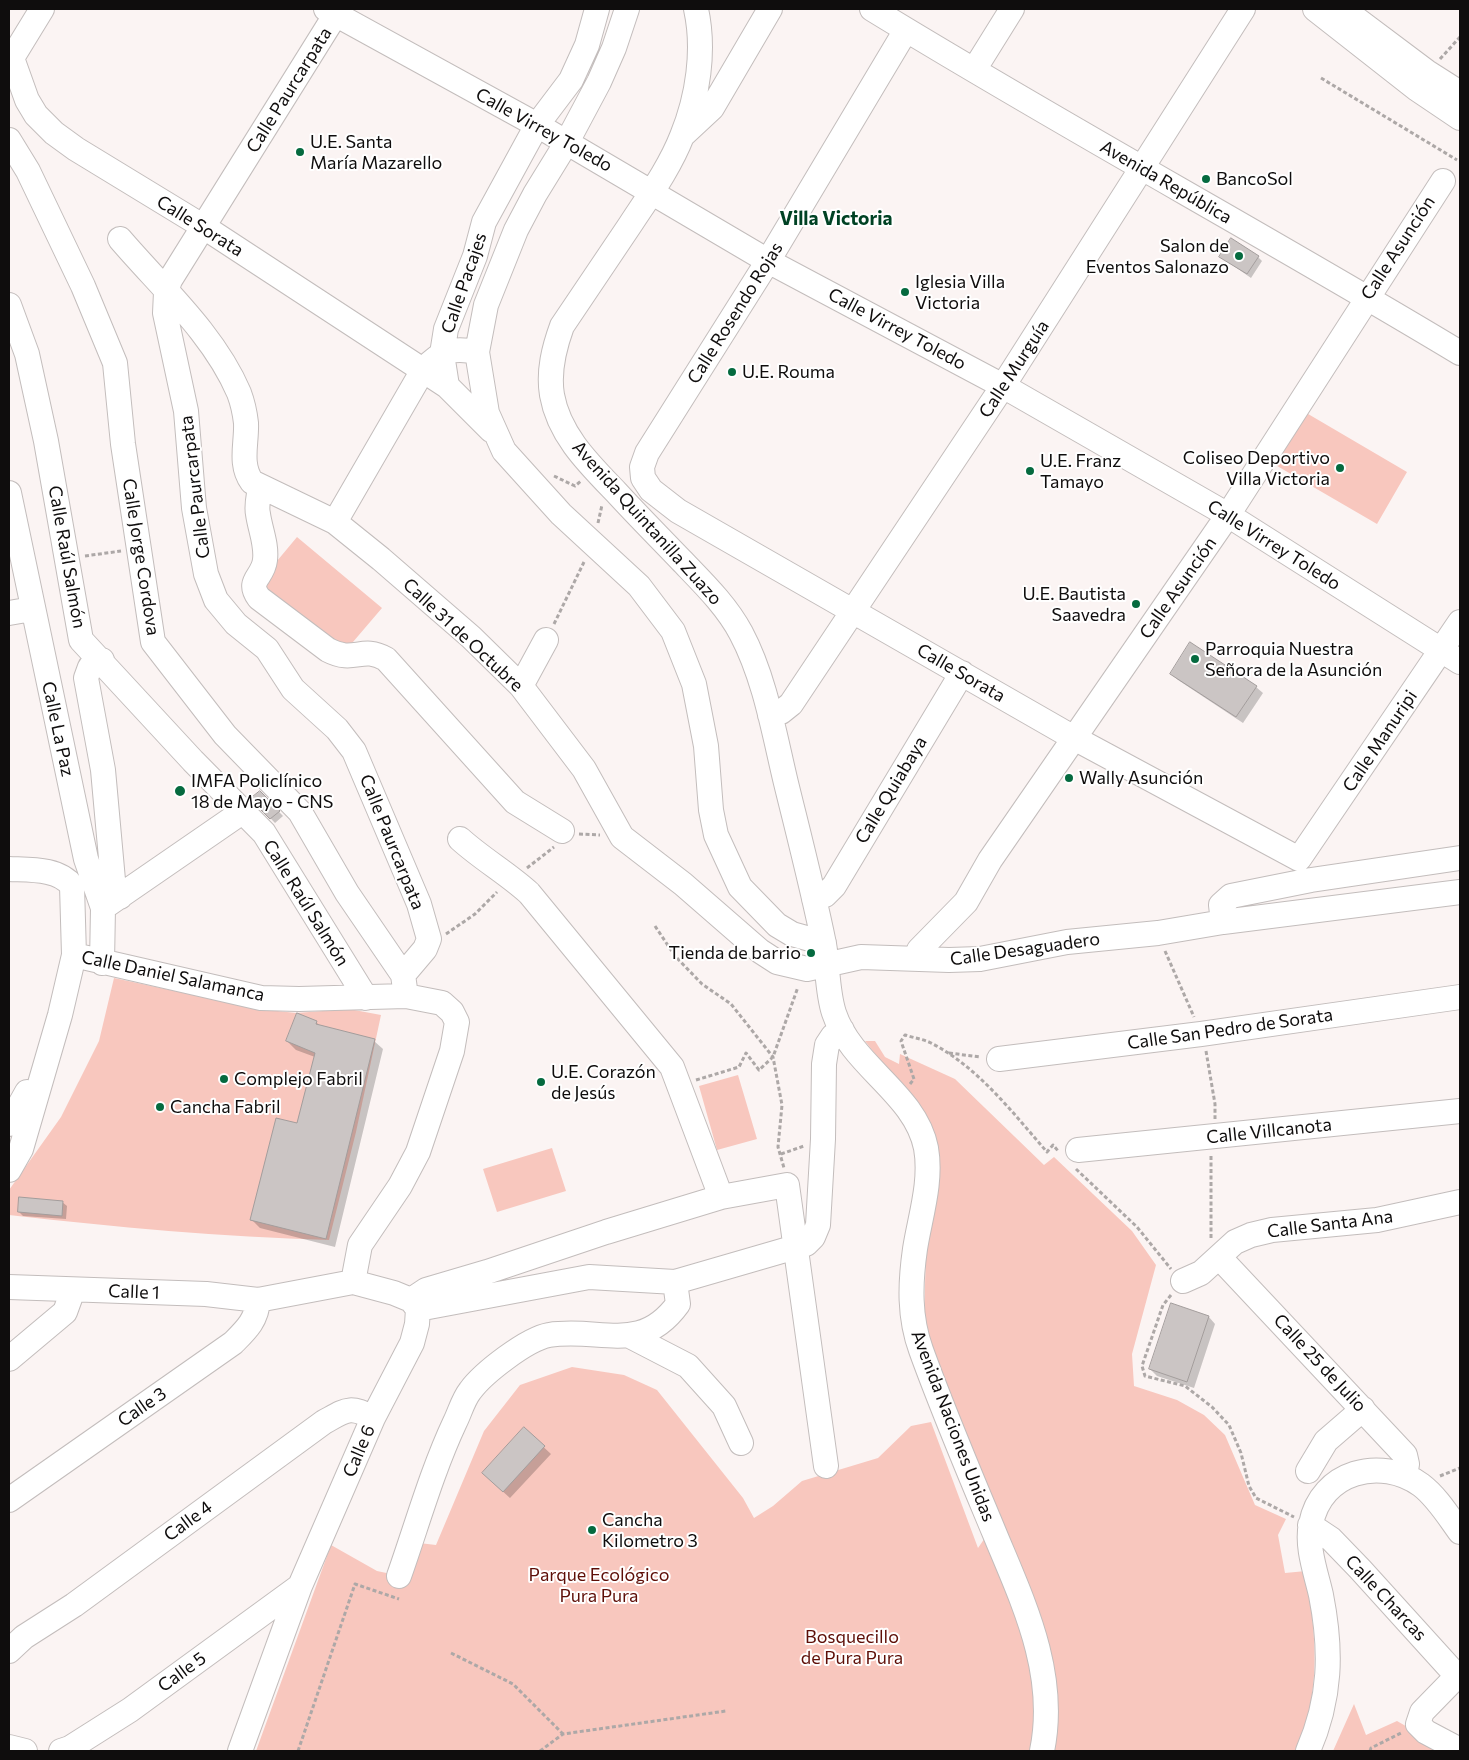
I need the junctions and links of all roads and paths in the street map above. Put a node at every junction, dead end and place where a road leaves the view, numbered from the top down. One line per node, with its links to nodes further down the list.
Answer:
1 (42, 9): 14 (street)
2 (597, 9): 20 (street, Calle Pacajes)
3 (627, 9): 23 (street, Calle Pacajes)
4 (696, 9): 21 (street, Avenida Quintanilla Zuazo)
5 (770, 9): 21 (street)
6 (872, 9): 12 (street, Avenida República)
7 (1012, 9): 15 (street)
8 (1243, 9): 25 (street, Calle Murguía)
9 (1315, 9): 19 (street)
10 (1343, 9): 16 (street)
11 (333, 11): 20 (street, Calle Virrey Toledo); 28 (street, Calle Paurcarpata)
12 (906, 30): 15 (street, Avenida República); 30 (street, Calle Rosendo Rojas)
13 (1460, 38): 16 (path)
14 (10, 58): 28 (street, Calle Sorata)
15 (974, 70): 25 (street, Avenida República)
16 (1427, 72): 18 (street)
17 (1321, 78): 24 (path)
18 (1460, 93)
19 (1460, 118)
20 (537, 125): 23 (street, Calle Virrey Toledo); 36 (street, Calle Pacajes)
21 (683, 136): 27 (street, Avenida Quintanilla Zuazo)
22 (9, 140): 49 (street, Calle Jorge Cordova)
23 (567, 142): 27 (street, Calle Virrey Toledo); 34 (street, Calle Pacajes)
24 (1457, 160)
25 (1141, 169): 32 (street, Avenida República); 40 (street, Calle Murguía)
26 (1443, 181): 32 (street, Calle Asunción)
27 (652, 192): 30 (street, Calle Virrey Toledo); 59 (street, Avenida Quintanilla Zuazo)
28 (204, 227): 31 (street, Calle Paurcarpata); 37 (street, Calle Sorata)
29 (120, 239): 31 (street, Calle 31 de Octubre)
30 (768, 261): 40 (street, Calle Virrey Toledo); 42 (street, Calle Rosendo Rojas)
31 (166, 292): 43 (street, Calle 31 de Octubre); 76 (street, Calle Paurcarpata)
32 (1367, 297): 35 (street, Avenida República); 46 (street, Calle Asunción)
33 (9, 305): 50 (street, Calle Raúl Salmón)
34 (477, 352): 36 (street); 38 (street, Calle Pacajes)
35 (1460, 353)
36 (442, 354): 37 (street); 39 (street, Calle Pacajes)
37 (423, 370): 39 (street, Calle Sorata); 47 (street)
38 (480, 375): 39 (street); 41 (street, Calle Pacajes)
39 (447, 386): 41 (street)
40 (1003, 386): 46 (street, Calle Virrey Toledo); 52 (street, Calle Murguía)
41 (496, 435): 48 (street)
42 (642, 467): 52 (street, Calle Sorata)
43 (260, 487): 47 (street, Calle 31 de Octubre); 62 (street)
44 (9, 493): 51 (street, Calle La Paz)
45 (604, 498): 48 (path)
46 (1228, 515): 55 (street, Calle Virrey Toledo); 60 (street, Calle Asunción)
47 (335, 522): 58 (street, Calle 31 de Octubre)
48 (593, 545): 54 (path); 78 (street)
49 (139, 548): 50 (path); 81 (street, Calle Jorge Cordova)
50 (68, 559): 56 (street, Calle Raúl Salmón)
51 (20, 611): 72 (street, Calle La Paz)
52 (852, 612): 57 (street, Calle Sorata); 59 (street, Calle Murguía)
53 (1460, 622): 55 (street, Calle Manuripi)
54 (546, 640): 58 (street)
55 (1451, 657): 66 (street, Calle Manuripi)
56 (102, 660): 61 (street, Calle Raúl Salmón); 72 (street)
57 (962, 673): 60 (street, Calle Sorata); 71 (street, Calle Quiabaya)
58 (521, 686): 78 (street, Calle 31 de Octubre)
59 (770, 715): 71 (street, Avenida Quintanilla Zuazo)
60 (1074, 738): 66 (street, Calle Sorata); 79 (street, Calle Asunción)
61 (242, 812): 72 (street); 83 (street, Calle Raúl Salmón)
62 (562, 831)
63 (460, 840): 69 (street)
64 (9, 854): 68 (street, Calle Daniel Salamanca)
65 (1460, 858): 73 (street)
66 (1299, 859)
67 (9, 869): 68 (street, Calle Daniel Salamanca)
68 (41, 872): 77 (street, Calle Daniel Salamanca)
69 (512, 878): 76 (path); 90 (street)
70 (1460, 892): 73 (street, Calle Desaguadero)
71 (814, 899): 78 (street, Avenida Quintanilla Zuazo)
72 (111, 902): 80 (street, Calle La Paz)
73 (1223, 922): 75 (street, Calle Desaguadero)
74 (654, 926): 88 (path)
75 (1158, 933): 79 (street, Calle Desaguadero); 85 (path)
76 (425, 949): 81 (street)
77 (74, 955): 80 (street, Calle Daniel Salamanca); 87 (street)
78 (819, 959): 79 (street, Calle Desaguadero); 84 (street, Avenida Naciones Unidas); 88 (path)
79 (916, 959)
80 (102, 963): 83 (street, Calle Daniel Salamanca)
81 (404, 985): 83 (street, Calle Daniel Salamanca); 103 (street, Calle Daniel Salamanca)
82 (1460, 997): 85 (street, Calle San Pedro de Sorata)
83 (366, 998)
84 (842, 1030): 91 (street, Avenida Naciones Unidas); 100 (street)
85 (1201, 1034): 89 (street, Calle San Pedro de Sorata); 94 (path)
86 (948, 1053): 89 (path); 91 (path); 95 (path)
87 (47, 1055): 93 (street); 96 (street)
88 (773, 1057): 90 (path); 97 (path)
89 (999, 1059)
90 (679, 1085): 98 (street)
91 (897, 1097): 137 (street, Avenida Naciones Unidas)
92 (1460, 1111): 94 (street, Calle Villcanota)
93 (9, 1124)
94 (1212, 1138): 95 (street, Calle Villcanota); 101 (path)
95 (1072, 1158): 102 (path)
96 (9, 1170)
97 (787, 1185): 98 (street); 100 (street)
98 (721, 1197): 108 (street)
99 (1457, 1208): 101 (street, Calle Santa Ana)
100 (796, 1248): 104 (street); 115 (street)
101 (1219, 1257): 102 (street, Calle Santa Ana); 112 (street, Calle 25 de Julio)
102 (1183, 1281)
103 (353, 1282): 107 (street); 108 (street)
104 (675, 1282): 108 (street); 110 (street)
105 (9, 1287): 106 (street, Calle 1)
106 (74, 1290): 107 (street, Calle 1); 111 (street)
107 (258, 1300): 118 (street, Calle 3)
108 (414, 1305): 113 (street, Calle 6)
109 (1163, 1305): 119 (path)
110 (630, 1336): 114 (street); 121 (street)
111 (9, 1359)
112 (1363, 1409): 116 (street); 117 (street, Calle 25 de Julio)
113 (373, 1418): 122 (street, Calle 6); 124 (street, Calle 4)
114 (741, 1443)
115 (826, 1466)
116 (1308, 1471)
117 (1404, 1476): 119 (street); 120 (street)
118 (9, 1500)
119 (1310, 1525): 126 (street, Calle Charcas); 138 (street)
120 (1460, 1532)
121 (399, 1576)
122 (300, 1586): 133 (street, Calle 5); 134 (street, Calle 6)
123 (399, 1600): 135 (path)
124 (14, 1642)
125 (452, 1653): 129 (path)
126 (1459, 1675): 128 (street)
127 (726, 1711): 129 (path)
128 (1418, 1724): 131 (street); 139 (path)
129 (563, 1734): 136 (path)
130 (9, 1747): 132 (street)
131 (1460, 1750)
132 (25, 1751)
133 (61, 1751)
134 (240, 1751)
135 (298, 1751)
136 (540, 1751)
137 (1042, 1751)
138 (1308, 1751)
139 (1370, 1751)

